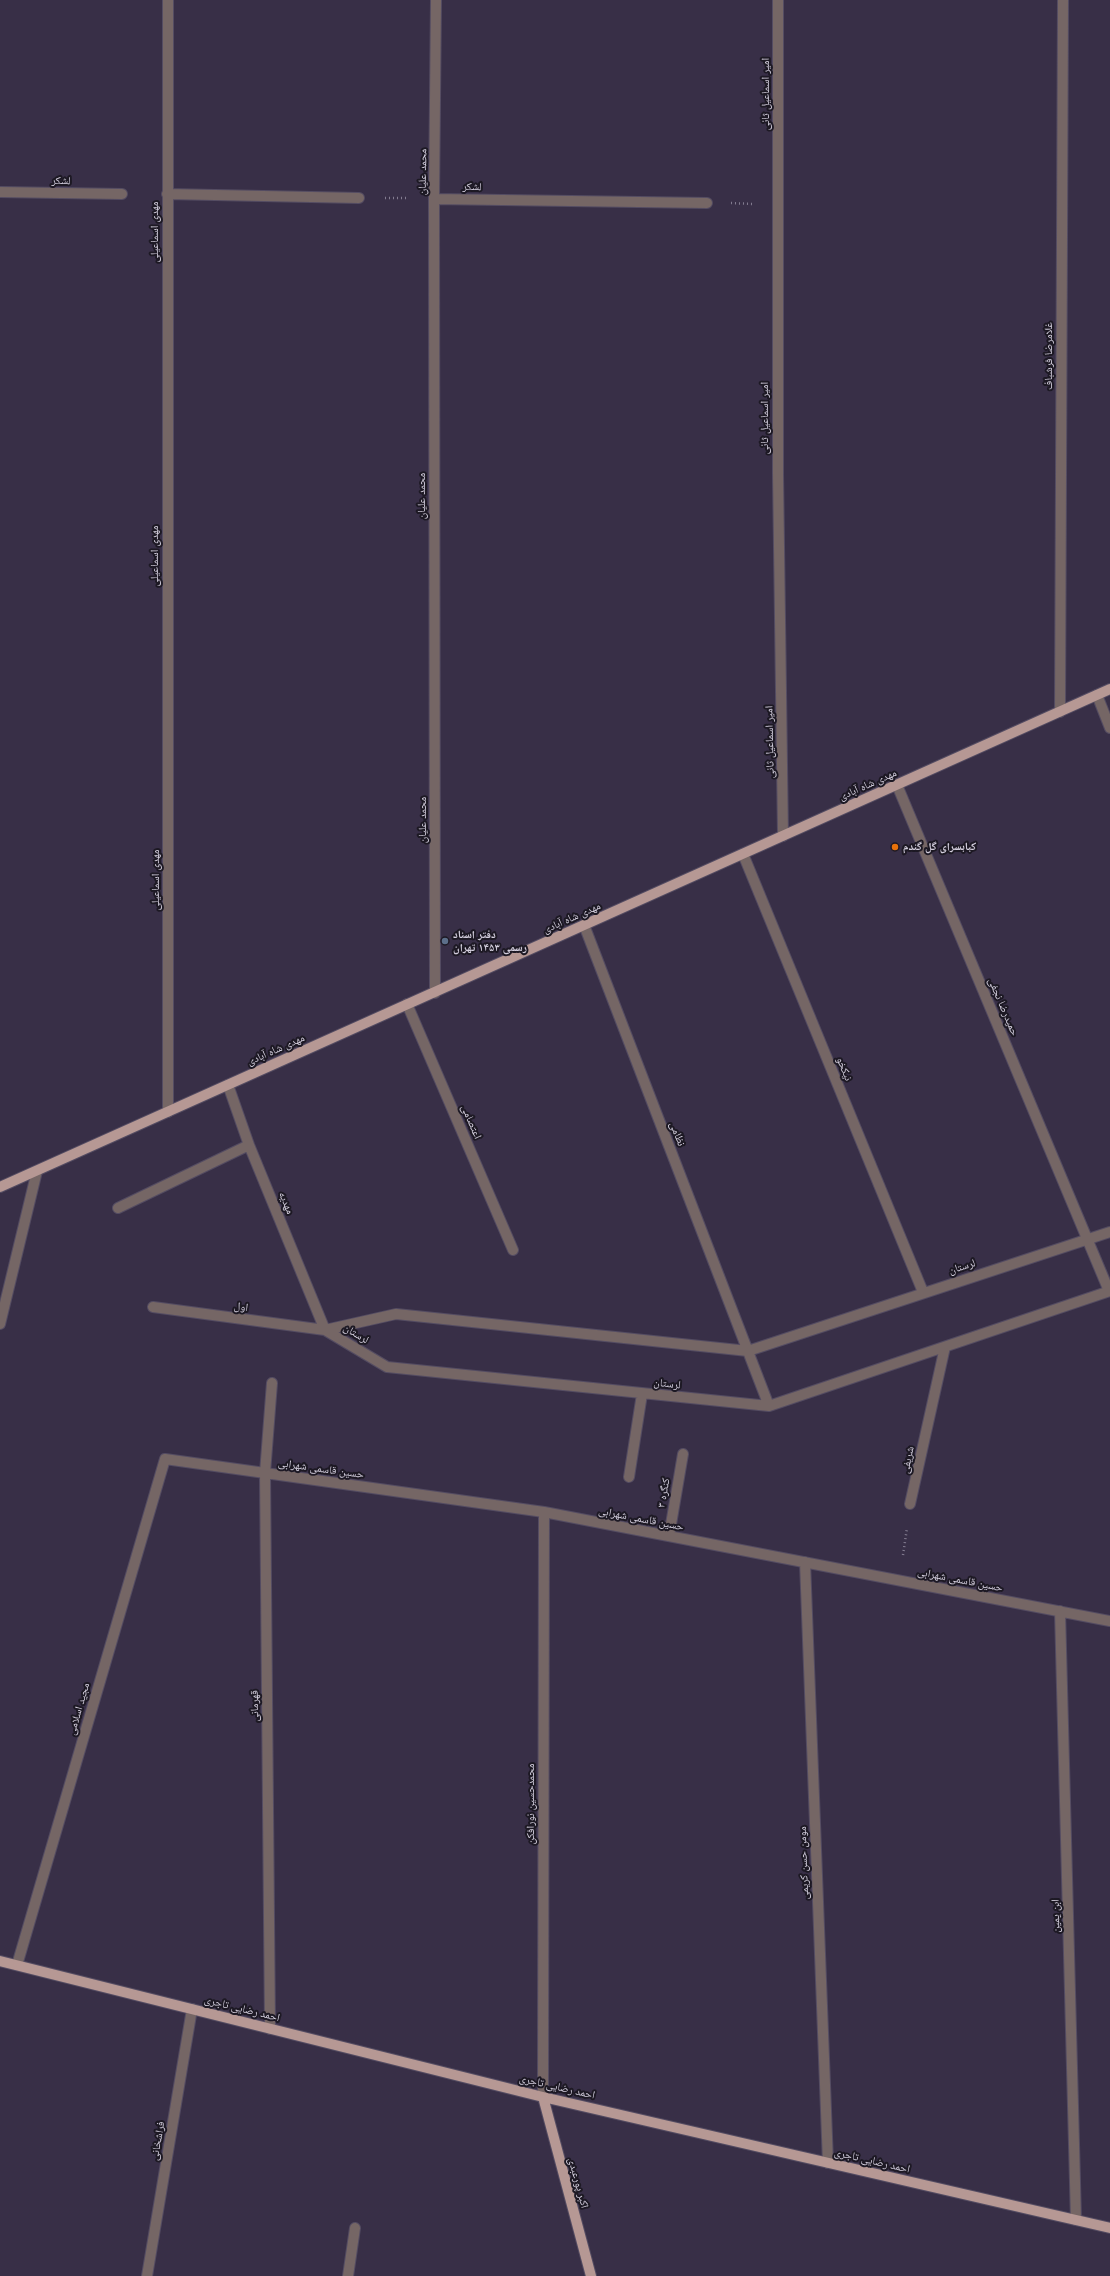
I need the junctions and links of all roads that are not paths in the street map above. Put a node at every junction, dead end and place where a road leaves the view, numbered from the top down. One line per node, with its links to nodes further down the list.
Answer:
1 (168, 0): 7 (street, مهدی اسماعیلی)
2 (436, 0): 9 (street, محمد علیان)
3 (778, 0): 16 (street, امیر اسماعیل ثانی)
4 (1063, 0): 13 (street, غلامرضا فرشباف)
5 (0, 192): 6 (street, لشكر)
6 (122, 194)
7 (167, 194): 8 (street); 22 (street, مهدی اسماعیلی)
8 (359, 198)
9 (434, 199): 10 (street, لشكر); 19 (street, محمد علیان)
10 (707, 203)
11 (1110, 689): 12 (main road, مهدی شاه آبادی)
12 (1097, 695): 13 (main road, مهدی شاه آبادی); 14 (street)
13 (1060, 712): 15 (main road, مهدی شاه آبادی)
14 (1110, 728)
15 (897, 785): 16 (main road, مهدی شاه آبادی); 28 (street, حمیدرضا نجفی)
16 (783, 836): 17 (main road, مهدی شاه آبادی)
17 (743, 854): 18 (main road, مهدی شاه آبادی); 31 (street, نیکخو)
18 (584, 925): 19 (main road, مهدی شاه آبادی); 36 (street, نظامی)
19 (435, 992): 20 (main road, مهدی شاه آبادی)
20 (407, 1004): 21 (main road, مهدی شاه آبادی); 29 (street, اعتصامی)
21 (228, 1085): 22 (main road, مهدی شاه آبادی); 23 (street, مهدیه)
22 (168, 1112): 24 (main road, مهدی شاه آبادی)
23 (249, 1145): 26 (street); 34 (street, مهدیه)
24 (37, 1171): 25 (main road, مهدی شاه آبادی); 33 (street)
25 (0, 1187)
26 (118, 1208)
27 (1110, 1232): 28 (street, لرستان)
28 (1087, 1239): 30 (street, حمیدرضا نجفی); 31 (street, لرستان)
29 (513, 1250)
30 (1110, 1291): 35 (street, لرستان)
31 (923, 1292): 36 (street, لرستان)
32 (153, 1307): 34 (street, اول)
33 (0, 1324)
34 (325, 1330): 36 (street, لرستان); 38 (street, لرستان)
35 (945, 1347): 39 (street, لرستان); 44 (street, شریفی)
36 (748, 1351): 39 (street, نظامی)
37 (272, 1383): 42 (street, قهرمانی)
38 (642, 1394): 39 (street, لرستان); 43 (street)
39 (769, 1406)
40 (683, 1454): 46 (street, کنگره ۳)
41 (165, 1459): 42 (street, حسین قاسمی شهرابی); 51 (street, مجید اسلامی)
42 (265, 1473): 45 (street, حسین قاسمی شهرابی); 53 (street, قهرمانی)
43 (629, 1477)
44 (910, 1504)
45 (544, 1512): 46 (street, حسین قاسمی شهرابی); 54 (street, محمدحسین نورافکن)
46 (668, 1536): 47 (street, حسین قاسمی شهرابی)
47 (804, 1562): 48 (street, حسین قاسمی شهرابی); 55 (street, مومن حسن کریمی)
48 (1060, 1611): 49 (street, حسین قاسمی شهرابی); 56 (street, ابن یمین)
49 (1110, 1621)
50 (0, 1961): 51 (main road, احمد رضایی تاجری)
51 (17, 1965): 52 (main road, احمد رضایی تاجری)
52 (192, 2009): 53 (main road, احمد رضایی تاجری); 59 (street, فراشخانی)
53 (270, 2029): 54 (main road, احمد رضایی تاجری)
54 (543, 2097): 55 (main road, احمد رضایی تاجری); 61 (main road, اکبر پورعبدی)
55 (828, 2163): 56 (main road, احمد رضایی تاجری)
56 (1076, 2220): 58 (main road, احمد رضایی تاجری)
57 (355, 2228): 60 (street)
58 (1110, 2228)
59 (147, 2276)
60 (348, 2276)
61 (591, 2276)

